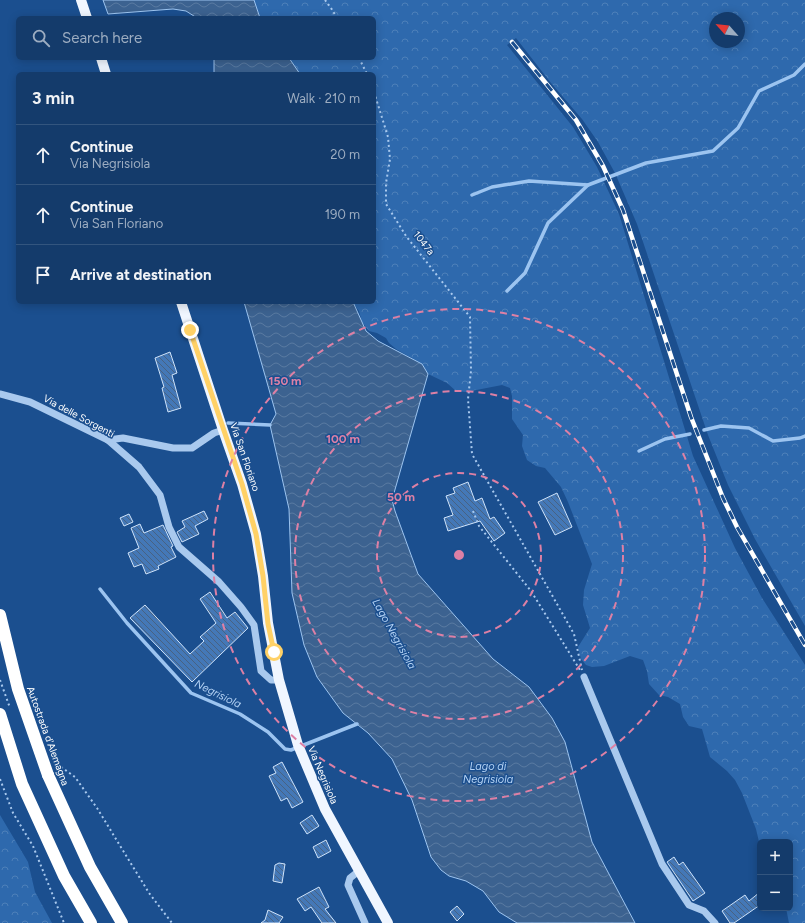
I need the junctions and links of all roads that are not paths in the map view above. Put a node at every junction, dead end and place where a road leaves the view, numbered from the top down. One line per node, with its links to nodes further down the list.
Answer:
1 (81, 0): 2 (main road)
2 (86, 16)
3 (102, 60): 4 (main road)
4 (105, 72)
5 (182, 304): 7 (main road, Via San Floriano)
6 (0, 394): 8 (street, Via delle Sorgenti)
7 (223, 430): 8 (street); 10 (main road, Via San Floriano)
8 (108, 440): 12 (street, Via delle Sorgenti)
9 (0, 615): 16 (highway, Autostrada d'Alemagna, bridge)
10 (268, 624): 12 (main road, Via Negrisiola)
11 (584, 677): 19 (street)
12 (280, 680): 14 (main road, Via Negrisiola)
13 (6, 714): 15 (highway)
14 (359, 871): 17 (street); 18 (main road, Via Negrisiola)
15 (91, 923)
16 (122, 923)
17 (365, 923)
18 (388, 923)
19 (715, 923)

